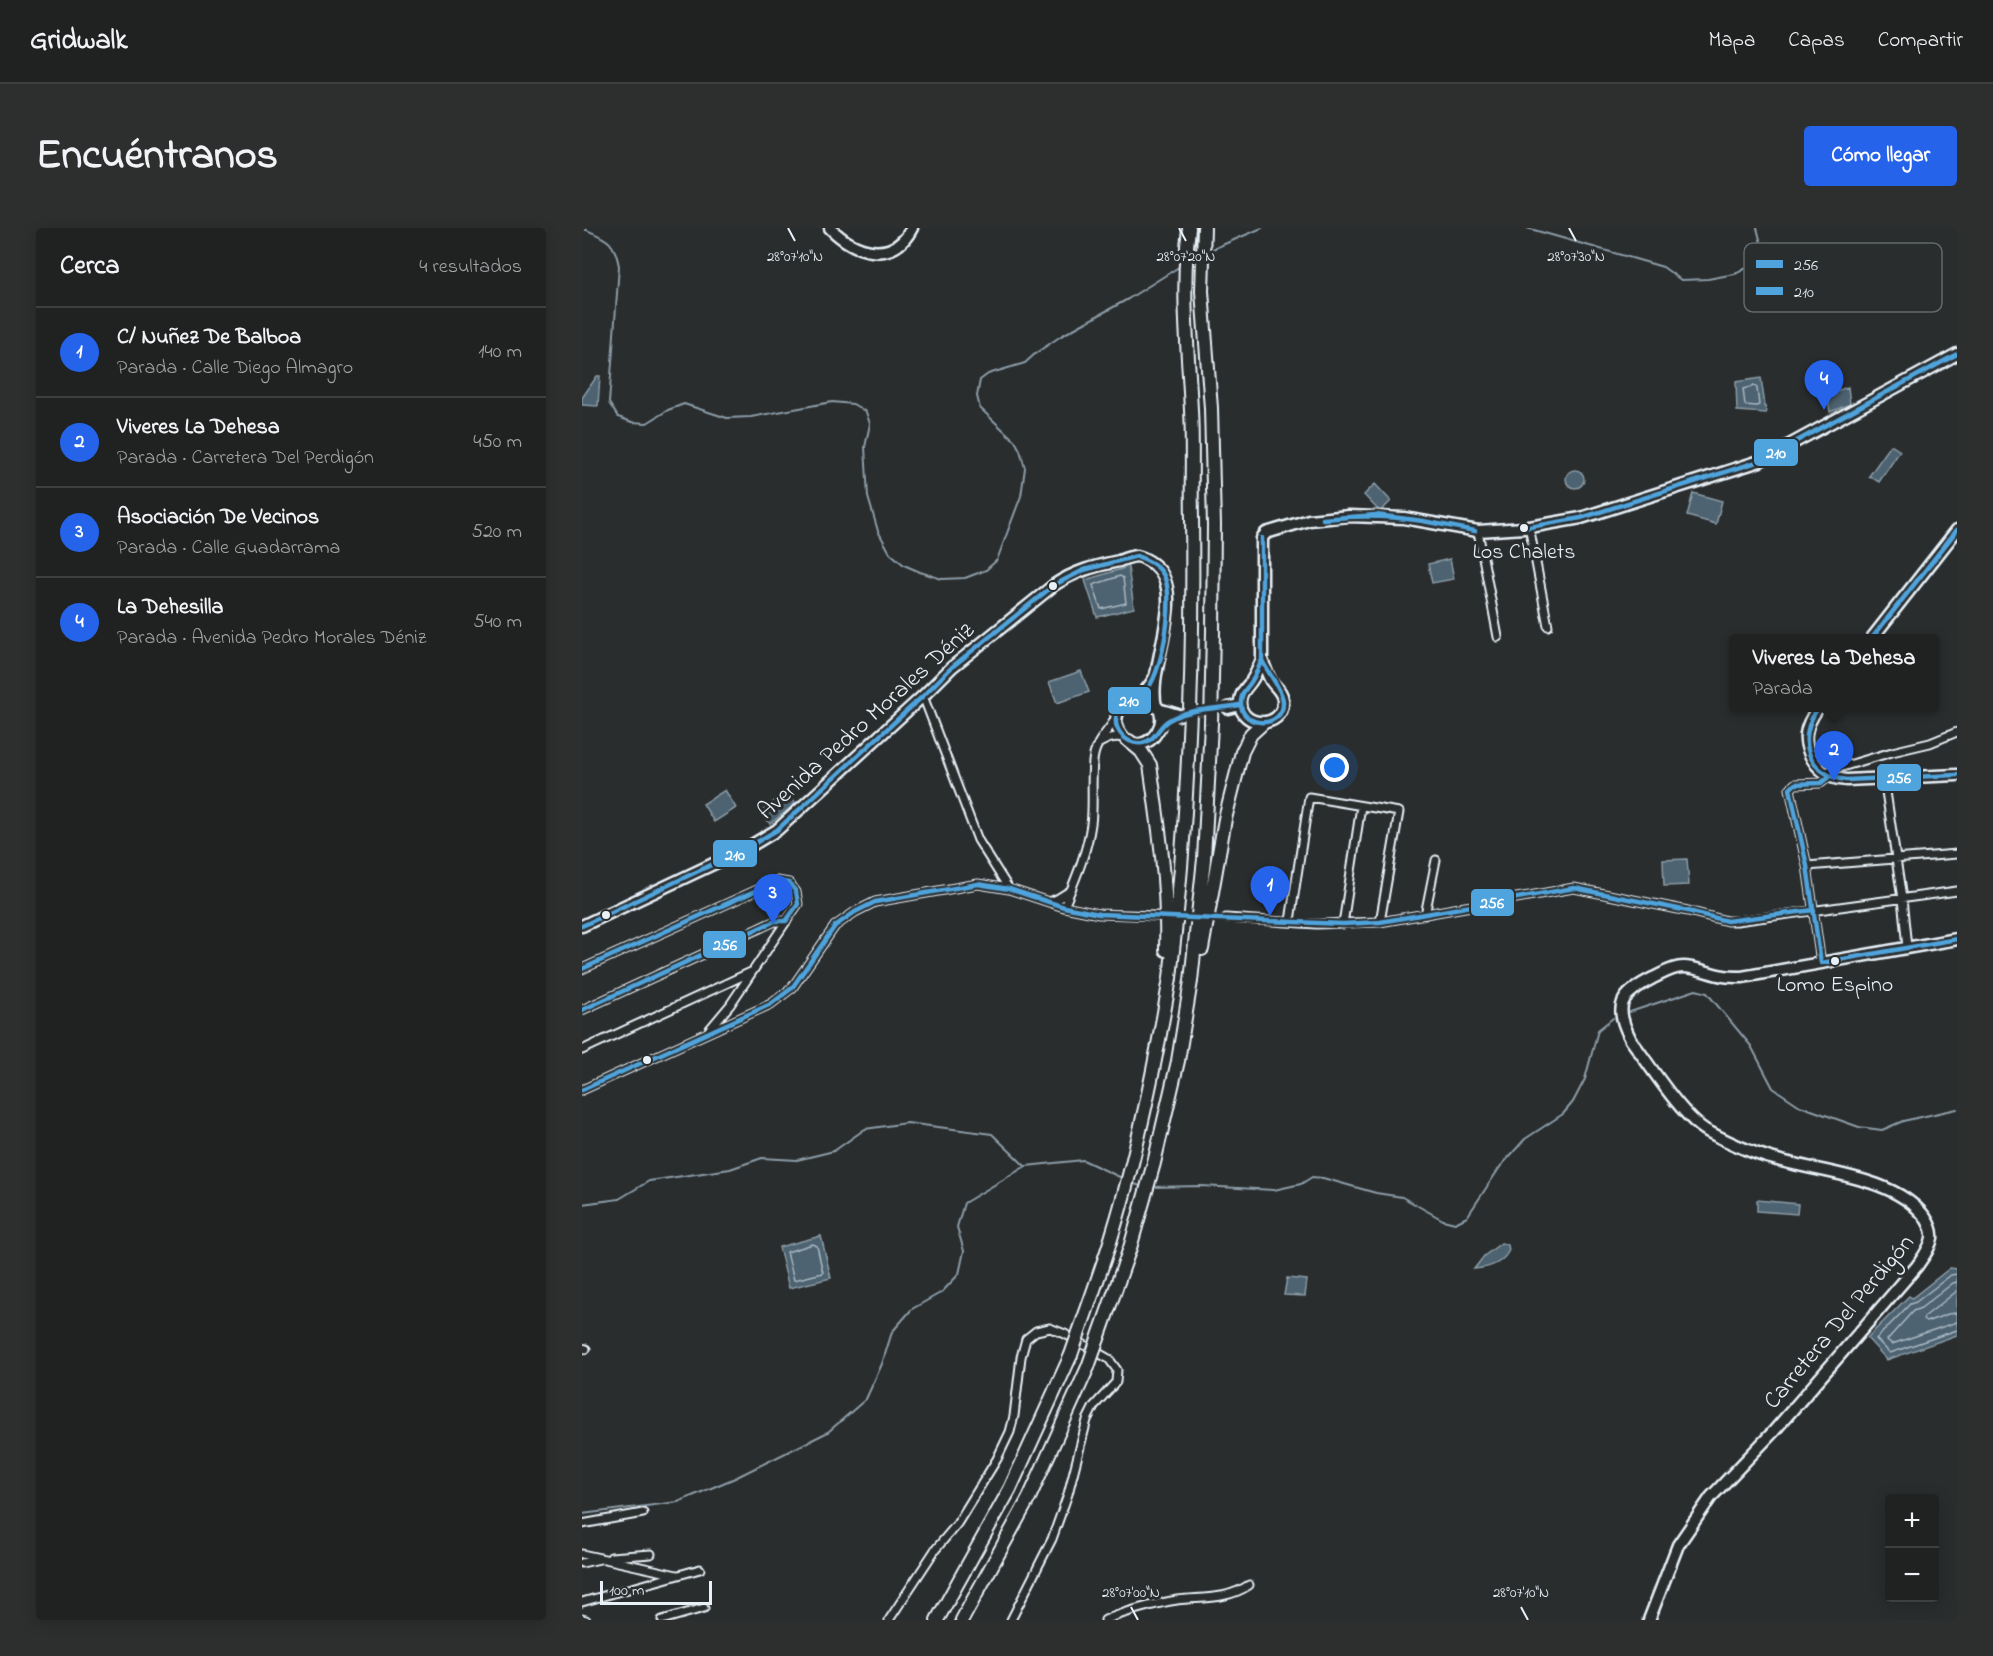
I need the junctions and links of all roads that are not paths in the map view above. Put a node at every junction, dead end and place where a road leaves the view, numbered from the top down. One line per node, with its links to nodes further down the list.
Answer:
1 (830, 228): 7 (street)
2 (843, 228): 7 (street)
3 (912, 228): 7 (street)
4 (1181, 228): 8 (highway)
5 (1189, 228): 8 (highway)
6 (1204, 228): 62 (highway)
7 (854, 244)
8 (1186, 346): 61 (highway)
9 (1957, 354): 10 (street)
10 (1529, 526): 12 (street); 13 (street)
11 (1957, 530): 14 (street)
12 (1478, 531): 15 (street); 16 (street)
13 (1548, 626)
14 (1876, 634)
15 (1498, 637)
16 (1262, 660): 18 (street); 19 (street)
17 (1155, 677): 20 (street, Avenida Pedro Morales Déniz); 21 (street); 23 (street)
18 (1273, 683): 19 (street); 27 (street)
19 (1250, 684): 22 (street)
20 (923, 696): 40 (street); 55 (street, Avenida Pedro Morales Déniz)
21 (1137, 698): 23 (street); 26 (street)
22 (1240, 705): 24 (street); 27 (street)
23 (1157, 708): 28 (street); 28 (street)
24 (1228, 708)
25 (1816, 712): 32 (street)
26 (1117, 715): 30 (street); 31 (street)
27 (1263, 723): 62 (highway)
28 (1161, 726): 30 (street)
29 (1957, 732): 32 (street)
30 (1127, 740): 31 (street); 61 (highway)
31 (1098, 744): 41 (street)
32 (1827, 774): 34 (street); 39 (street)
33 (1957, 775): 34 (street)
34 (1884, 778): 37 (street)
35 (1361, 806): 52 (street); 53 (street); 54 (street)
36 (1957, 854): 37 (street)
37 (1897, 859): 39 (street); 43 (street)
38 (1436, 860): 48 (street)
39 (1807, 866): 47 (street)
40 (1009, 889): 44 (street); 64 (street)
41 (1070, 891): 44 (street); 45 (street); 46 (street)
42 (1957, 891): 43 (street)
43 (1902, 899): 47 (street); 57 (street)
44 (1048, 902): 45 (street)
45 (1064, 907): 46 (street)
46 (1080, 910): 49 (street)
47 (1814, 910): 48 (street); 58 (street)
48 (1425, 915): 53 (street)
49 (1159, 916)
50 (1226, 918): 52 (street)
51 (786, 921): 59 (street); 60 (street); 63 (street)
52 (1290, 921): 54 (street)
53 (1380, 922): 54 (street)
54 (1343, 924)
55 (582, 926)
56 (1957, 939): 57 (street, Carretera Del Perdigón)
57 (1906, 947): 58 (street, Carretera Del Perdigón)
58 (1821, 963): 84 (street, Carretera Del Perdigón)
59 (582, 969)
60 (752, 972): 64 (street); 65 (street)
61 (1166, 980): 80 (highway, bridge)
62 (1193, 982): 81 (highway, bridge)
63 (582, 1010)
64 (707, 1032): 66 (street)
65 (582, 1050)
66 (582, 1090)
67 (644, 1513): 68 (street)
68 (582, 1524)
69 (582, 1554): 71 (street)
70 (651, 1554): 71 (street)
71 (603, 1558): 72 (street); 74 (street)
72 (582, 1563)
73 (700, 1569): 74 (street)
74 (679, 1575): 76 (street)
75 (1249, 1585): 83 (street)
76 (582, 1602)
77 (704, 1608): 78 (street)
78 (662, 1620)
79 (889, 1620): 82 (street)
80 (937, 1620)
81 (962, 1620)
82 (1011, 1620)
83 (1105, 1620)
84 (1649, 1620)

